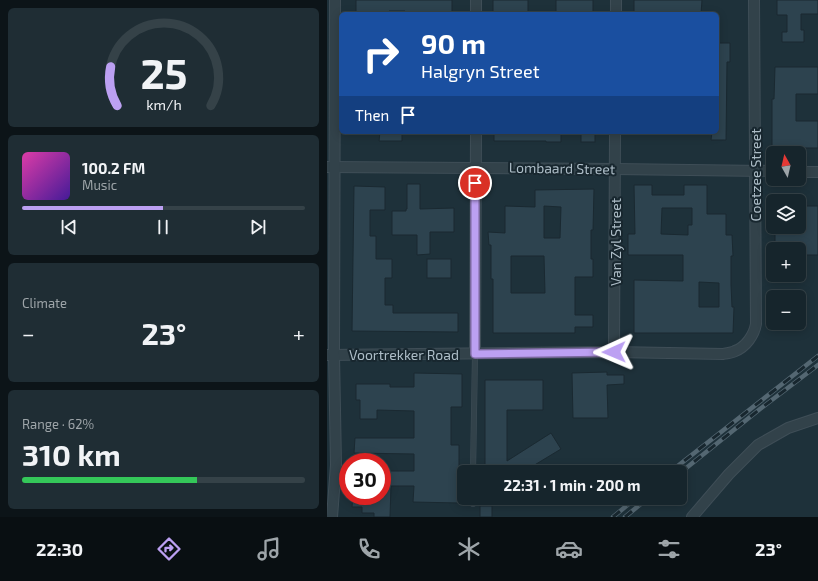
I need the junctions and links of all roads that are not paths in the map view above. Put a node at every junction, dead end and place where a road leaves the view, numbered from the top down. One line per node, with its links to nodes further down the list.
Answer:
1 (335, 0): 9 (street)
2 (476, 0): 5 (street)
3 (616, 0): 6 (street)
4 (754, 0): 12 (street, Coetzee Street)
5 (476, 12)
6 (616, 12)
7 (476, 134): 10 (street)
8 (615, 134): 11 (street, Van Zyl Street)
9 (331, 167): 10 (street, Lombaard Street); 19 (street)
10 (475, 167): 11 (street, Lombaard Street); 18 (street)
11 (615, 169): 12 (street, Lombaard Street); 17 (street, Van Zyl Street)
12 (755, 171): 13 (street, Lombaard Street); 16 (street, Coetzee Street)
13 (766, 171)
14 (806, 172): 15 (street)
15 (818, 172)
16 (743, 347): 17 (street, Voortrekker Road)
17 (614, 352): 18 (street, Voortrekker Road)
18 (475, 354): 19 (street, Voortrekker Road); 22 (lane)
19 (330, 355): 21 (street)
20 (818, 418): 24 (street)
21 (331, 465): 23 (street)
22 (473, 465)
23 (332, 517)
24 (692, 517)

